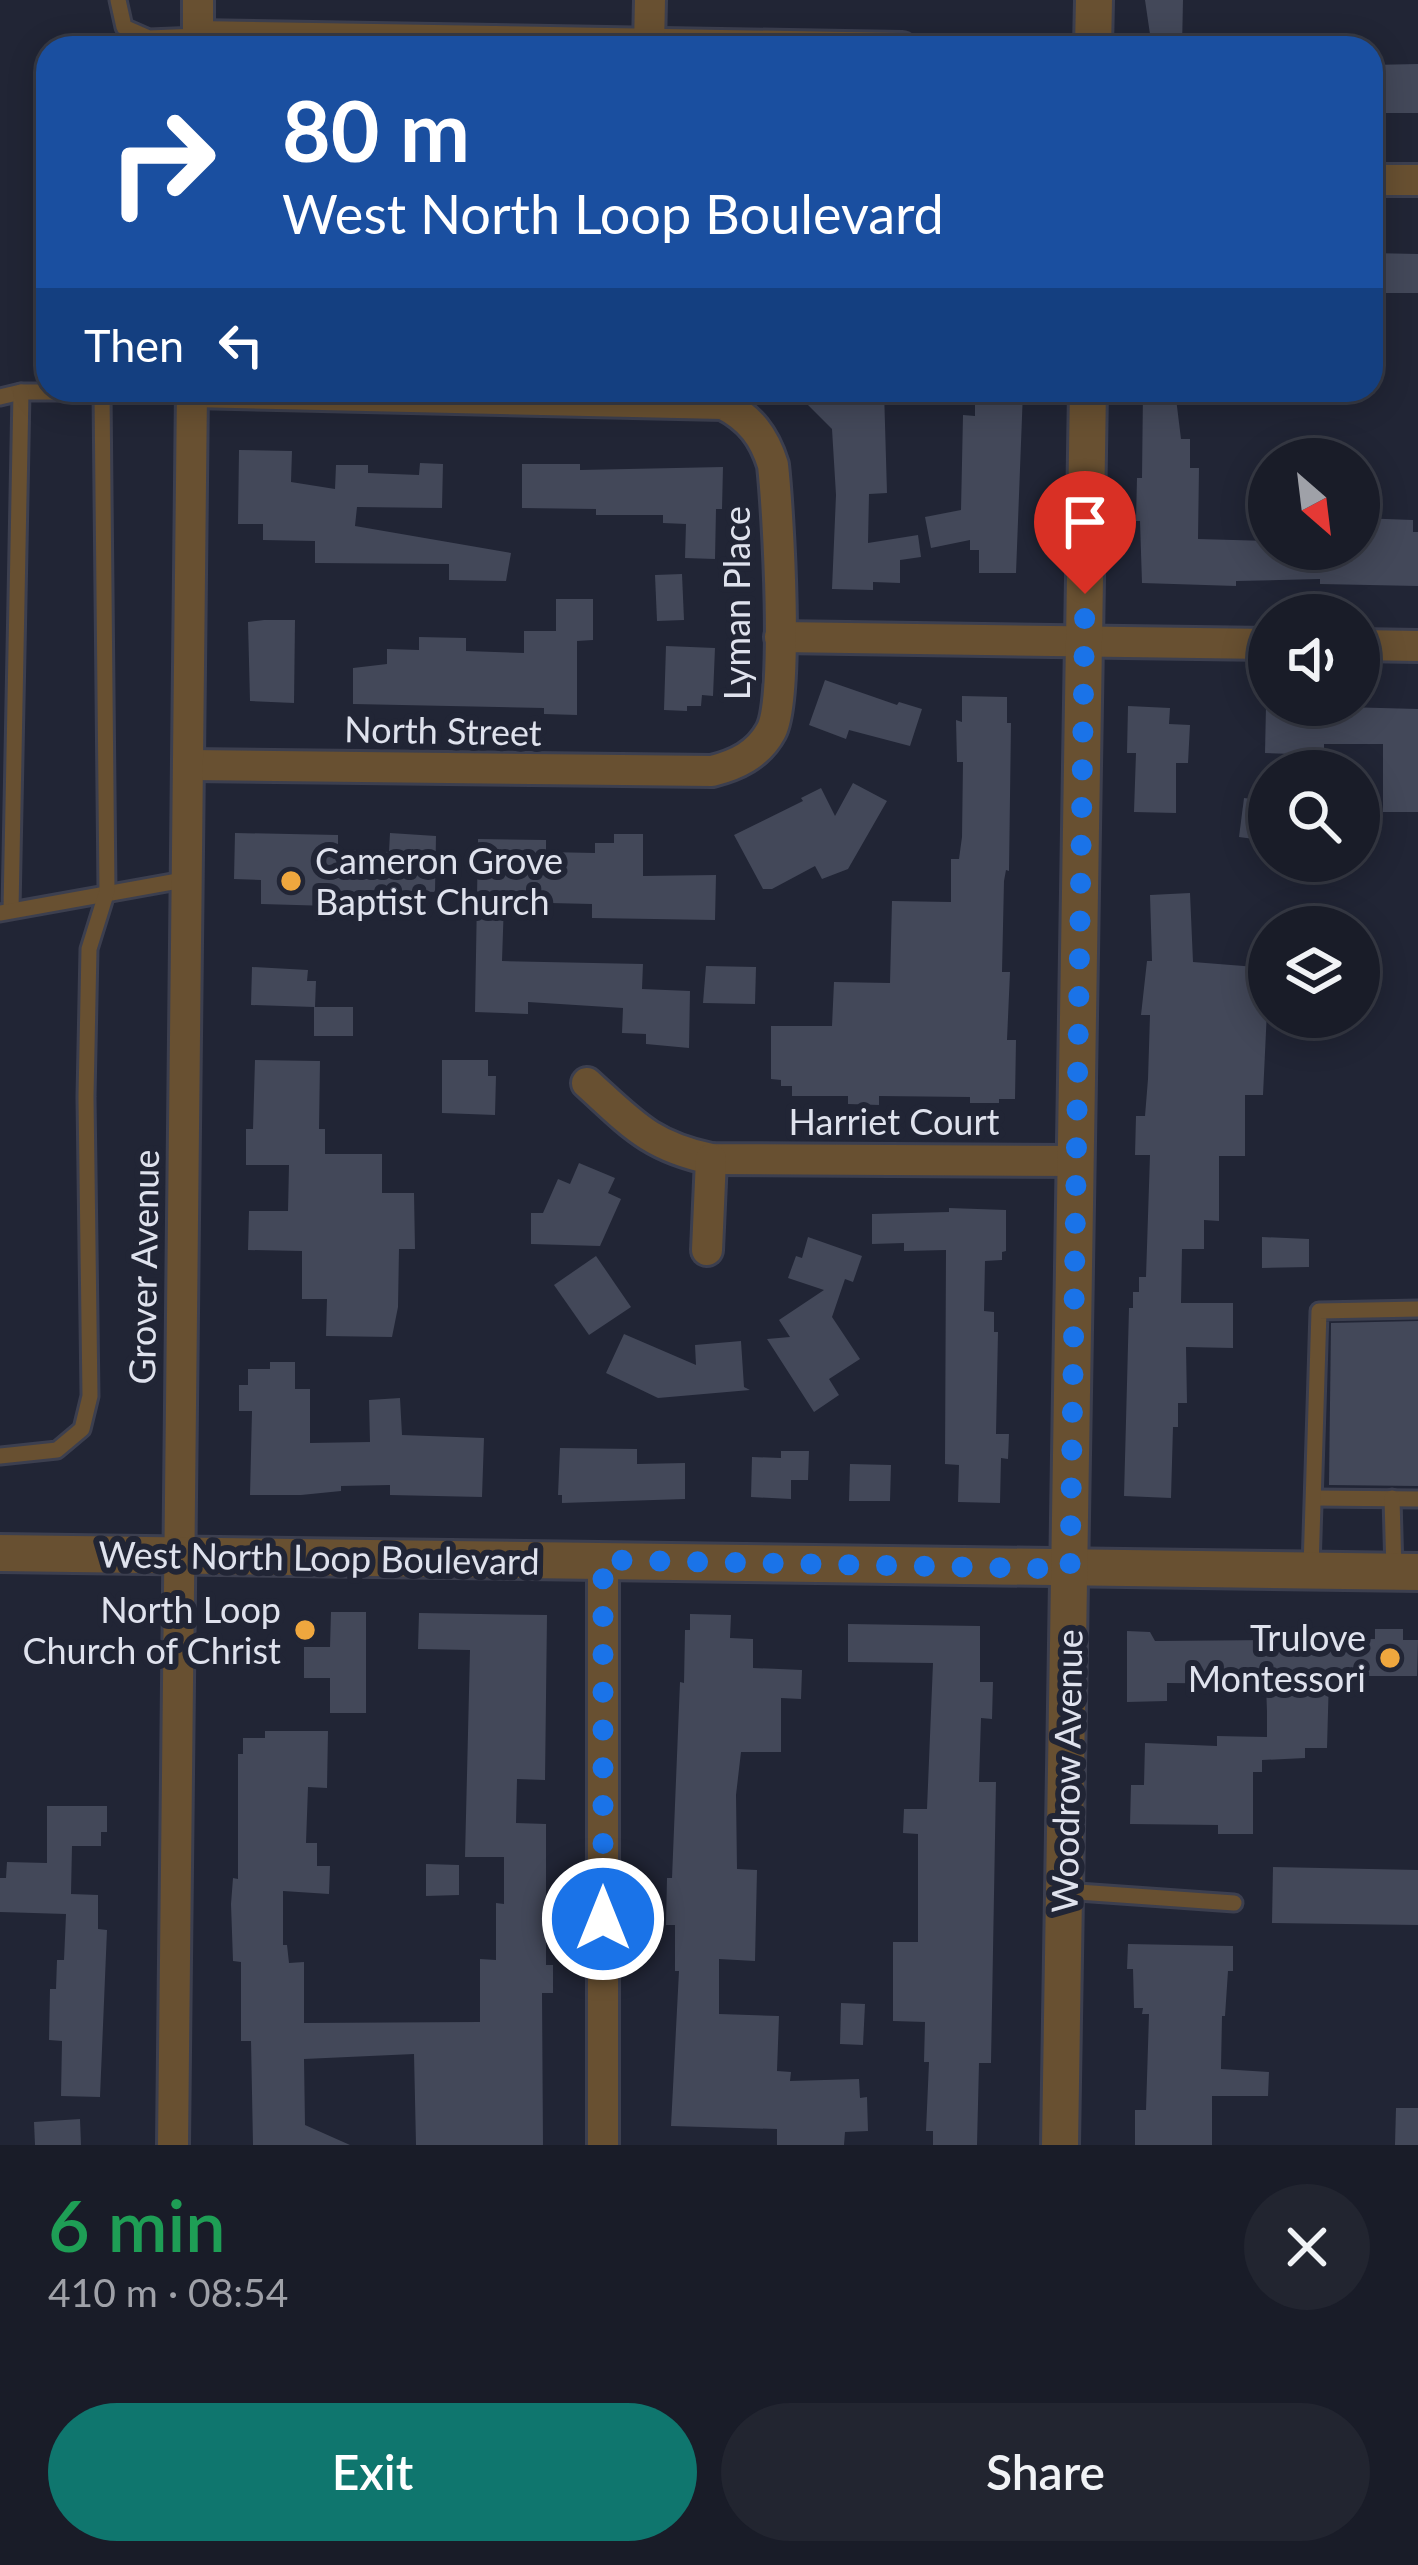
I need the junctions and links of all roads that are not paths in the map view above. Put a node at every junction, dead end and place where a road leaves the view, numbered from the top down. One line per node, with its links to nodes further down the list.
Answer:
1 (118, 0): 5 (lane)
2 (199, 0): 6 (street)
3 (650, 0): 7 (street)
4 (1094, 0): 8 (street)
5 (144, 36)
6 (198, 36)
7 (650, 36)
8 (1093, 36)
9 (1383, 180): 10 (street)
10 (1418, 180)
11 (21, 392): 12 (lane); 13 (lane); 27 (lane)
12 (36, 392)
13 (0, 397)
14 (101, 402): 26 (lane)
15 (192, 402): 23 (street, Grover Avenue)
16 (641, 402): 18 (street, Lyman Place)
17 (1088, 402): 19 (street, Woodrow Avenue)
18 (780, 638): 19 (street); 24 (street, Lyman Place)
19 (1085, 642): 20 (street); 30 (street, Woodrow Avenue)
20 (1248, 644)
21 (1380, 645): 22 (street)
22 (1418, 646)
23 (191, 765): 24 (street, North Street); 25 (street, Grover Avenue)
24 (695, 772)
25 (189, 879): 26 (lane); 38 (street, Grover Avenue)
26 (107, 891): 27 (lane); 33 (lane)
27 (5, 911)
28 (586, 1083): 29 (street, Harriet Court)
29 (712, 1159): 30 (street, Harriet Court); 31 (street)
30 (1076, 1161): 40 (street, Woodrow Avenue)
31 (707, 1250)
32 (1418, 1309): 34 (lane)
33 (0, 1456)
34 (1313, 1498): 35 (lane); 41 (lane)
35 (1392, 1498): 36 (lane); 42 (lane)
36 (1418, 1499)
37 (0, 1553): 38 (street, West North Loop Boulevard)
38 (177, 1555): 39 (street, West North Loop Boulevard); 45 (street, Grover Avenue)
39 (603, 1560): 40 (street, West North Loop Boulevard); 46 (street)
40 (1070, 1569): 41 (street, West North Loop Boulevard); 43 (street, Woodrow Avenue)
41 (1311, 1571): 42 (street, West North Loop Boulevard)
42 (1406, 1572)
43 (1064, 1891): 44 (lane); 47 (street, Woodrow Avenue)
44 (1234, 1904)
45 (172, 2145)
46 (603, 2145)
47 (1060, 2145)

